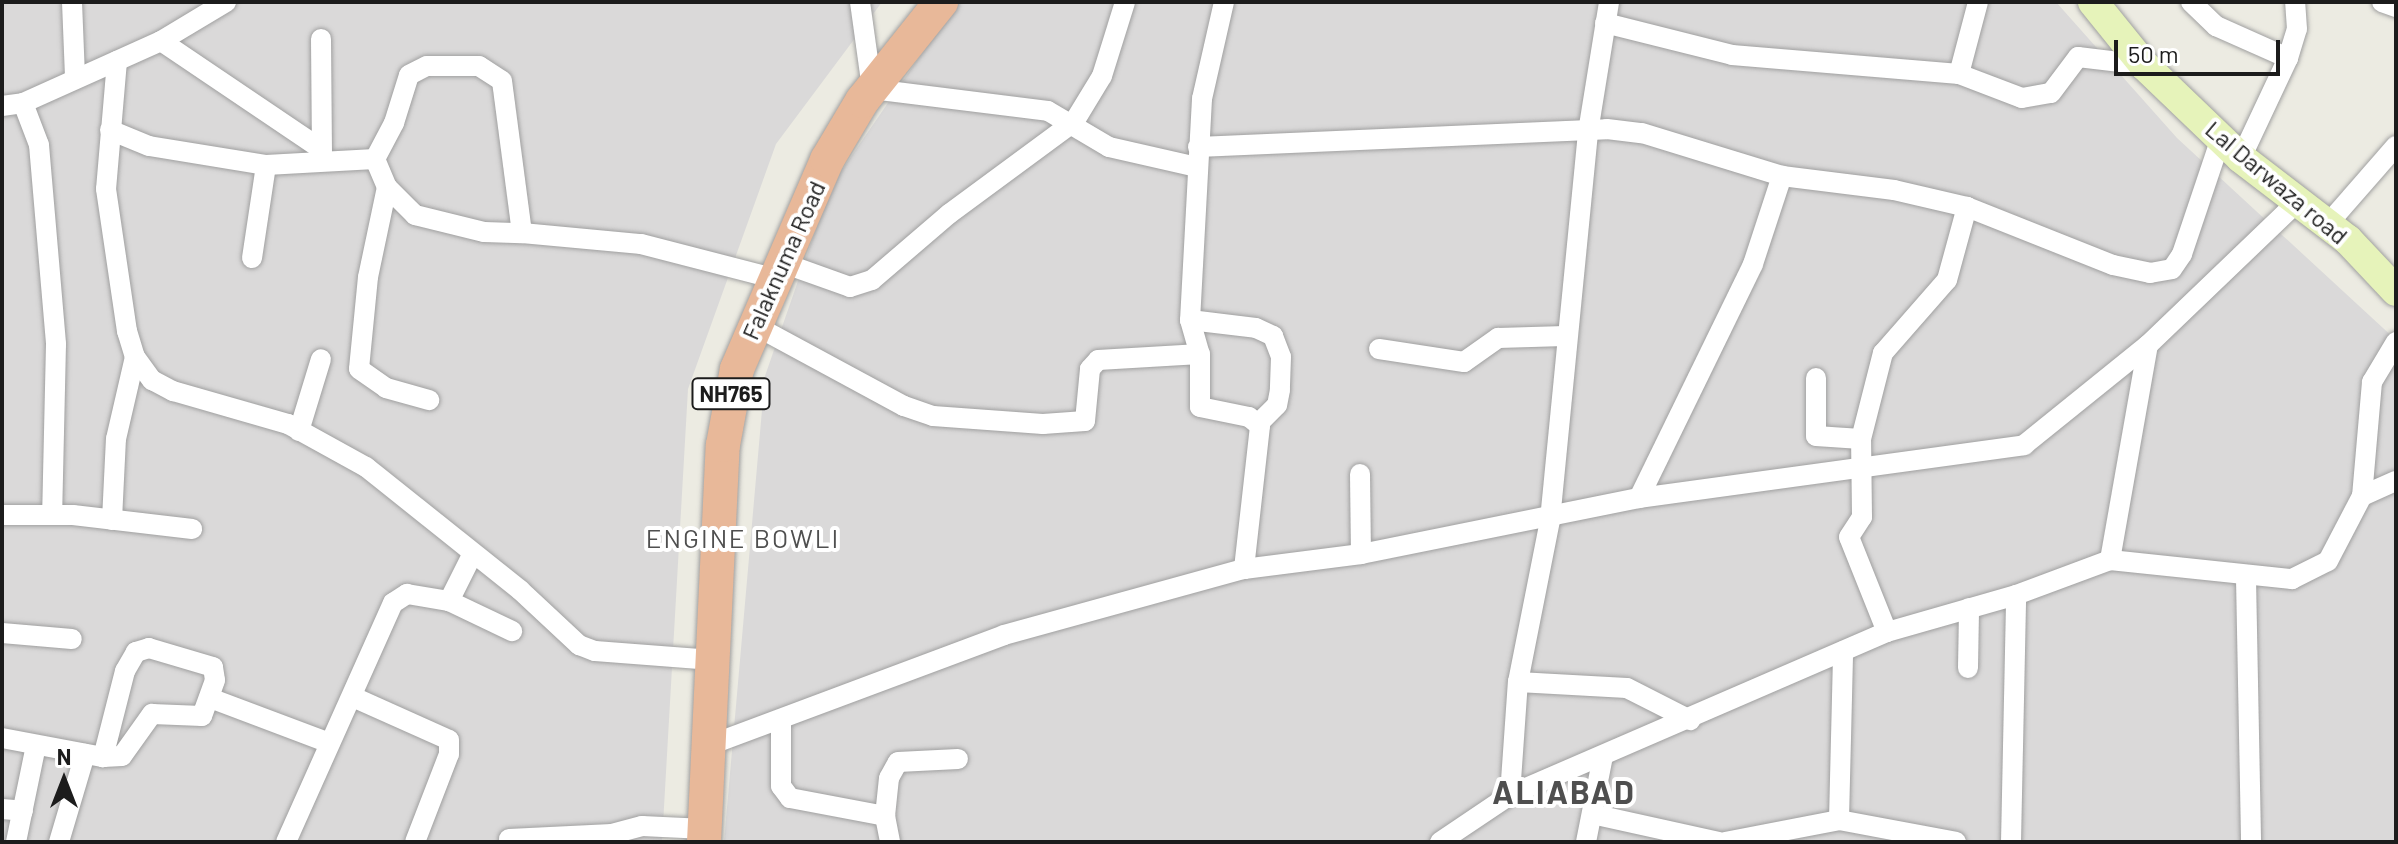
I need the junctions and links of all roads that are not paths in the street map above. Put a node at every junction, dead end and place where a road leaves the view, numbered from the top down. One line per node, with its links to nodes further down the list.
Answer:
1 (72, 2): 21 (street)
2 (226, 2): 16 (street)
3 (860, 2): 22 (street)
4 (941, 2): 22 (highway, Falaknuma Road / NH765)
5 (1125, 2): 25 (street)
6 (1224, 2): 31 (street)
7 (1609, 2): 14 (street)
8 (1978, 2): 20 (street)
9 (2093, 2): 19 (main road, Lal Darwaza road)
10 (2191, 2): 17 (street)
11 (2295, 2): 17 (street)
12 (2382, 2): 13 (street)
13 (2396, 7)
14 (1605, 23): 20 (street); 27 (street)
15 (321, 39): 30 (street)
16 (161, 41): 18 (street); 30 (street)
17 (2288, 58): 29 (street)
18 (117, 61): 21 (street); 26 (street)
19 (2144, 65): 20 (street); 29 (main road, Lal Darwaza road)
20 (1959, 74)
21 (75, 77): 23 (street)
22 (872, 89): 25 (street); 41 (highway, Falaknuma Road / NH765)
23 (23, 103): 24 (street); 63 (street)
24 (2, 106)
25 (1074, 122): 31 (street); 41 (street)
26 (110, 130): 33 (street); 50 (street)
27 (1588, 132): 31 (street); 34 (street); 45 (street)
28 (2396, 146): 38 (street)
29 (2231, 148): 36 (main road, Lal Darwaza road); 37 (street)
30 (322, 155): 32 (street); 33 (street)
31 (1197, 157): 43 (street)
32 (375, 159): 35 (street); 39 (street)
33 (266, 165): 40 (street)
34 (1782, 176): 37 (street); 61 (street)
35 (387, 187): 39 (street); 53 (street)
36 (2300, 199): 38 (main road, Lal Darwaza road); 47 (street)
37 (1967, 207): 56 (street)
38 (2327, 225): 42 (main road, Lal Darwaza road)
39 (522, 233): 41 (street)
40 (252, 258)
41 (779, 271): 44 (highway, Falaknuma Road / NH765)
42 (2396, 291)
43 (1190, 320): 49 (street); 54 (street)
44 (754, 325): 49 (street); 80 (highway, Falaknuma Road / NH765)
45 (1565, 336): 48 (street); 65 (street)
46 (2396, 342): 60 (street)
47 (2148, 345): 57 (street); 69 (street)
48 (1379, 349)
49 (1200, 354): 54 (street)
50 (135, 357): 55 (street); 64 (street)
51 (321, 359): 55 (street)
52 (1816, 378): 56 (street)
53 (429, 400)
54 (1259, 423): 70 (street)
55 (299, 431): 68 (street)
56 (1861, 439): 57 (street)
57 (1860, 464): 61 (street); 76 (street)
58 (1360, 474): 67 (street)
59 (2396, 481): 60 (street)
60 (2362, 496): 71 (street)
61 (1639, 498): 65 (street)
62 (2, 515): 63 (street)
63 (52, 515): 64 (street)
64 (112, 520): 66 (street)
65 (1550, 520): 67 (street); 82 (street)
66 (192, 529)
67 (1361, 554): 70 (street)
68 (472, 555): 73 (street); 80 (street)
69 (2110, 560): 71 (street); 72 (street)
70 (1244, 569): 86 (street)
71 (2246, 578): 113 (street)
72 (2016, 595): 74 (street); 112 (street)
73 (449, 601): 75 (street); 83 (street)
74 (1969, 608): 76 (street); 81 (street)
75 (512, 631)
76 (1887, 632): 79 (street)
77 (2, 633): 78 (street)
78 (72, 639)
79 (1843, 651): 85 (street); 99 (street)
80 (713, 660): 90 (highway, Falaknuma Road / NH765)
81 (1968, 668)
82 (1518, 682): 85 (street); 94 (street)
83 (353, 697): 88 (street); 105 (street)
84 (210, 698): 88 (street); 91 (street); 91 (street)
85 (1690, 720): 92 (street)
86 (781, 721): 90 (street); 98 (street)
87 (2, 738): 89 (street)
88 (330, 743): 104 (street)
89 (36, 745): 91 (street); 96 (street)
90 (710, 745): 100 (highway, Falaknuma Road / NH765)
91 (94, 755): 103 (street)
92 (1603, 756): 94 (street); 97 (street)
93 (958, 759): 98 (street)
94 (1510, 795): 107 (street)
95 (2, 809): 96 (street)
96 (23, 811): 102 (street)
97 (1592, 814): 108 (street); 109 (street)
98 (885, 816): 106 (street)
99 (1839, 820): 110 (street); 111 (street)
100 (705, 835): 101 (street)
101 (509, 839)
102 (16, 842)
103 (59, 842)
104 (286, 842)
105 (415, 842)
106 (890, 842)
107 (1440, 842)
108 (1586, 842)
109 (1719, 842)
110 (1725, 842)
111 (1956, 842)
112 (2011, 842)
113 (2251, 842)

